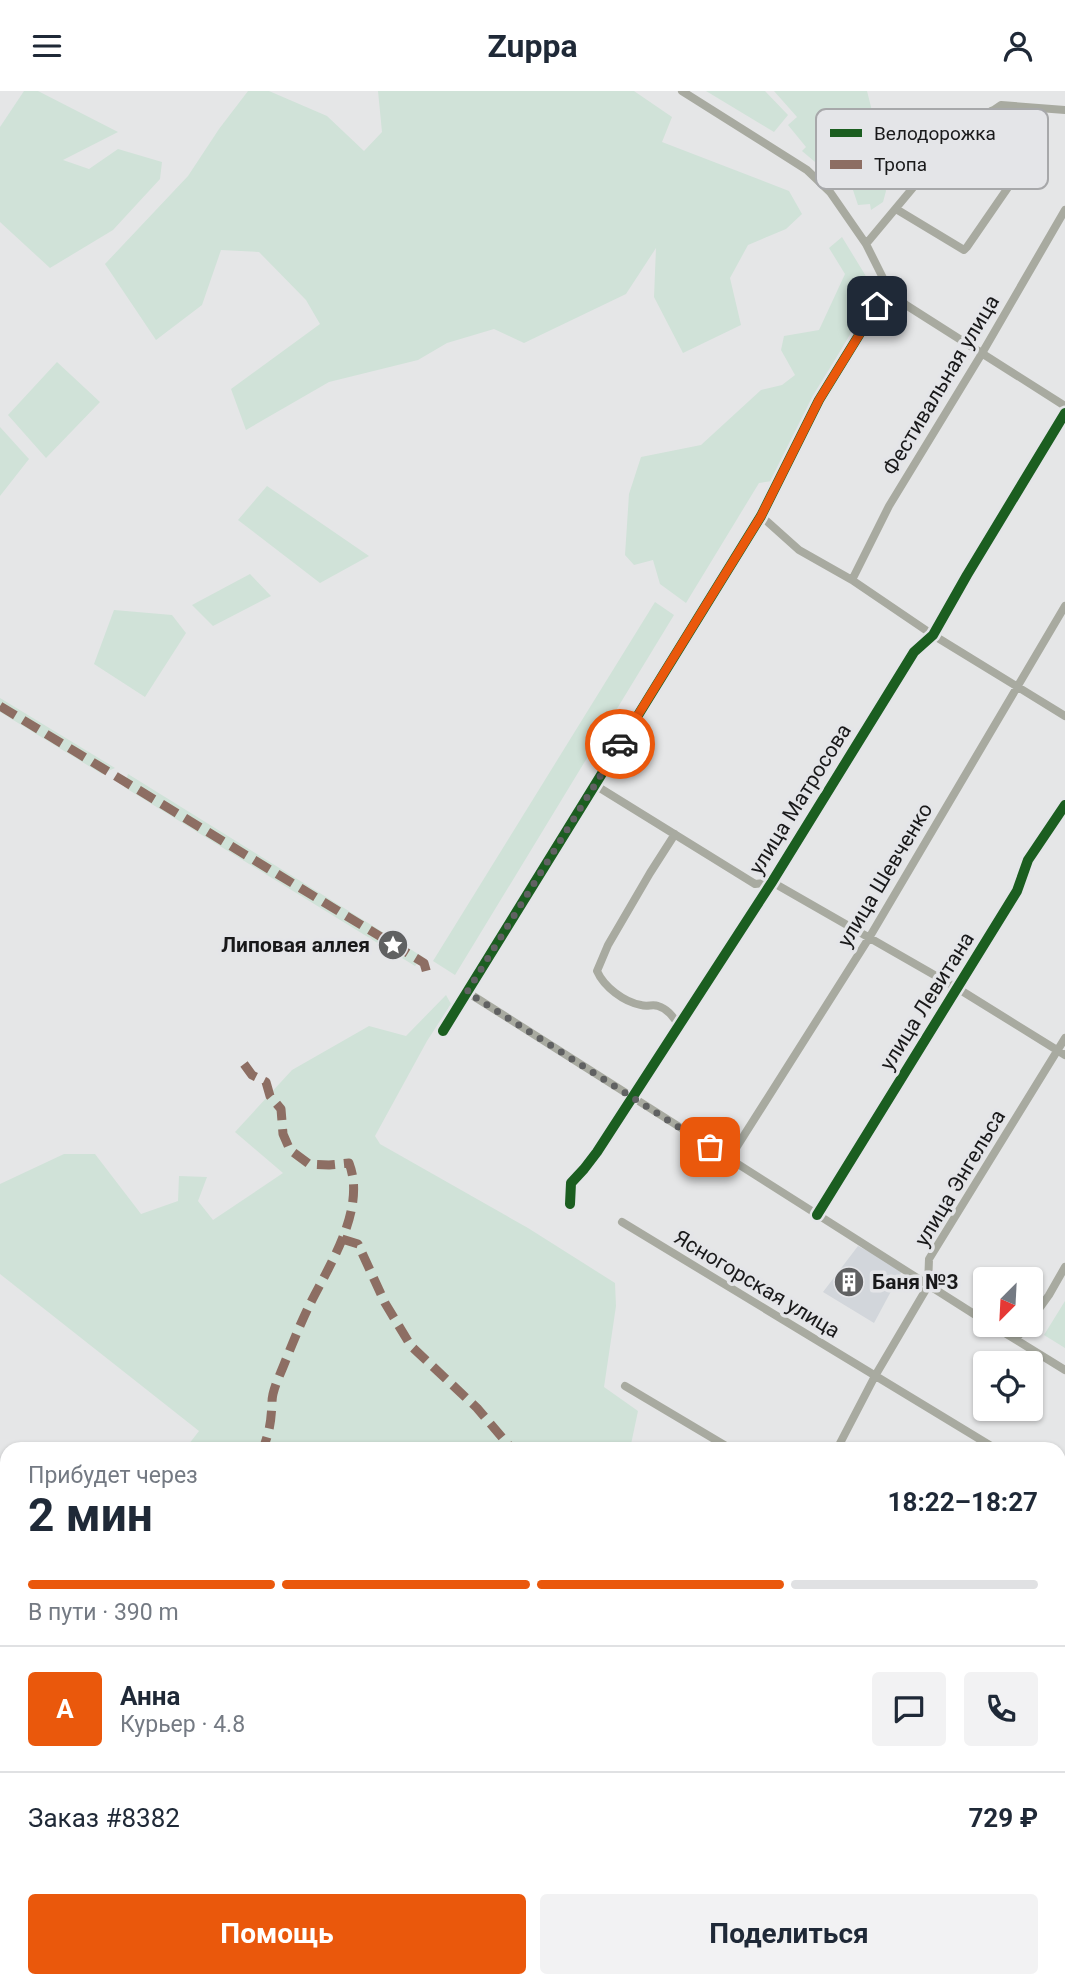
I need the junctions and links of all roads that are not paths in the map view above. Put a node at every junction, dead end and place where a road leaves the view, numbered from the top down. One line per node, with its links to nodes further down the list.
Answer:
1 (682, 91): 4 (street)
2 (994, 109): 3 (street)
3 (1065, 110)
4 (816, 179)
5 (827, 189): 10 (street)
6 (912, 189): 8 (street)
7 (1007, 189): 8 (street)
8 (896, 209): 10 (street)
9 (1065, 210): 12 (street, Фестивальная улица)
10 (866, 244): 11 (street)
11 (888, 288): 12 (street); 15 (street)
12 (981, 355): 13 (street); 16 (street, Фестивальная улица)
13 (1065, 406)
14 (1065, 413): 18 (street, улица Матросова)
15 (761, 516): 16 (street); 21 (street)
16 (852, 580): 18 (street)
17 (1065, 606): 19 (street, улица Шевченко)
18 (933, 635): 19 (street); 24 (street, улица Матросова)
19 (1017, 686): 20 (street); 25 (street, улица Шевченко)
20 (1065, 716)
21 (595, 785): 23 (street); 27 (street)
22 (1065, 805): 26 (street, улица Левитана)
23 (675, 834): 24 (street); 28 (street)
24 (772, 882): 25 (street); 28 (street, улица Матросова)
25 (869, 938): 26 (street); 33 (street, улица Шевченко)
26 (957, 988): 31 (street); 35 (street, улица Левитана)
27 (467, 992): 29 (street); 32 (street)
28 (679, 1025): 32 (street, улица Матросова)
29 (443, 1031)
30 (1065, 1038): 31 (street, улица Энгельса)
31 (1061, 1053): 38 (street, улица Энгельса)
32 (632, 1097): 33 (street); 34 (street, улица Матросова)
33 (729, 1159): 35 (street)
34 (570, 1204)
35 (817, 1215): 38 (street)
36 (622, 1222): 44 (street, Ясногорская улица)
37 (1065, 1267): 39 (street)
38 (928, 1286): 40 (street); 44 (street, улица Энгельса)
39 (1043, 1304)
40 (973, 1314)
41 (1013, 1337): 42 (street)
42 (1016, 1339): 43 (street)
43 (1065, 1370)
44 (874, 1376): 47 (street, улица Энгельса); 48 (street, Ясногорская улица)
45 (625, 1386): 46 (street)
46 (719, 1442)
47 (841, 1442)
48 (984, 1442)

